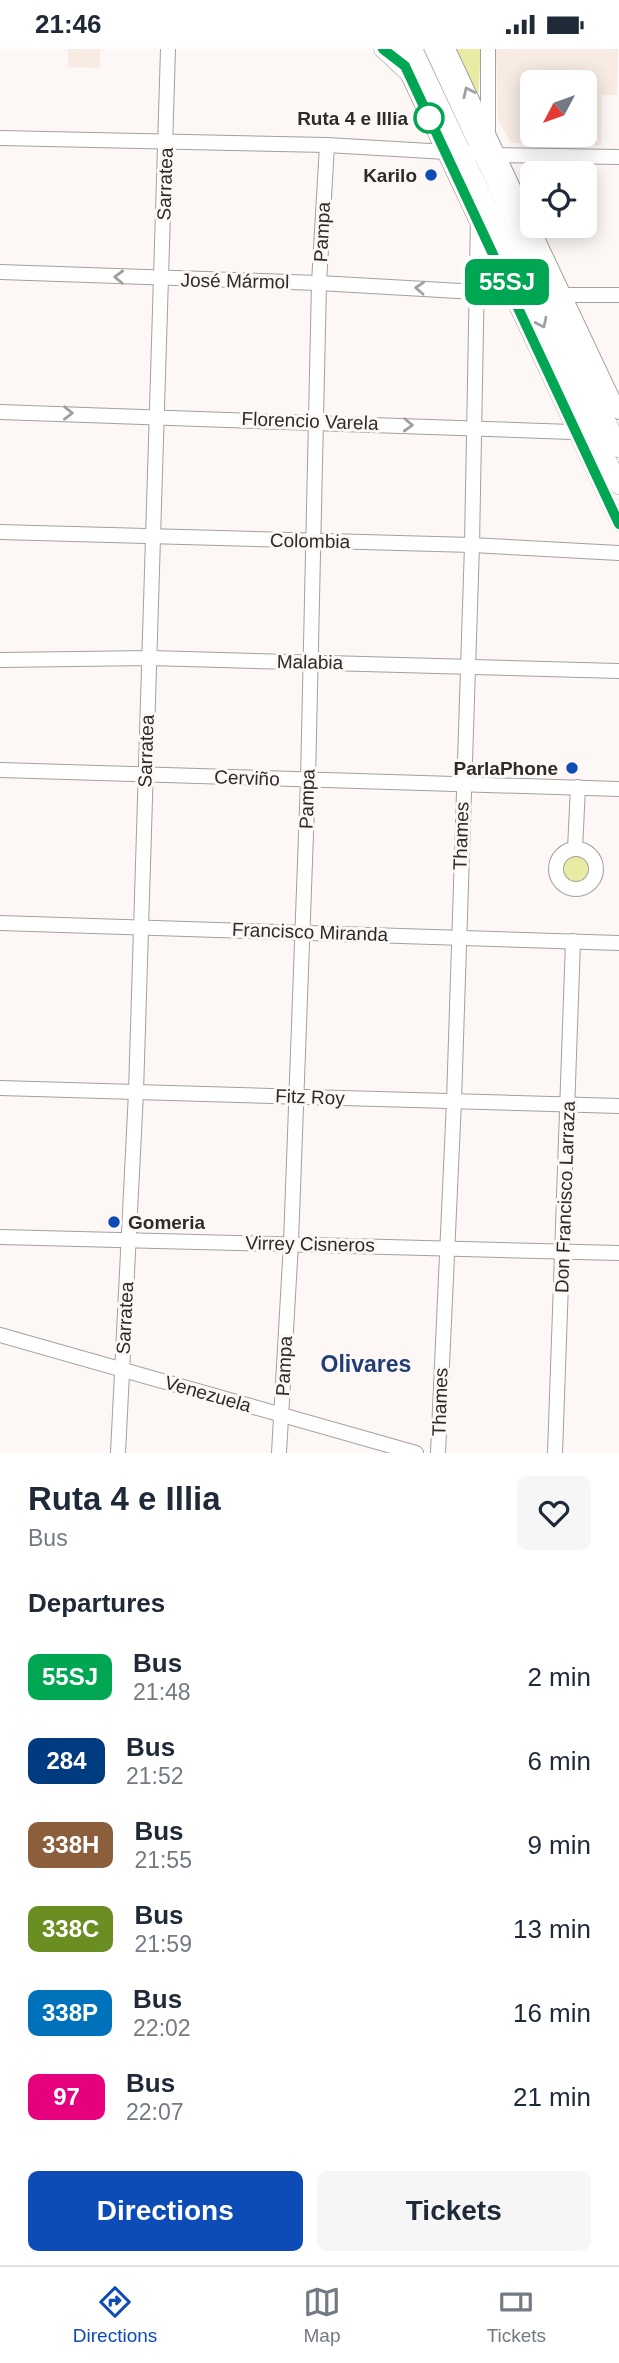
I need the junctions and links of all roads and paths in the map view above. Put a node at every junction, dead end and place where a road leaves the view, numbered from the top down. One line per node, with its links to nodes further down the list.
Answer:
1 (168, 49): 12 (street, Sarratea)
2 (383, 49): 8 (main road)
3 (396, 49): 8 (street)
4 (413, 49): 9 (main road)
5 (434, 49): 15 (main road)
6 (448, 49): 10 (street, one-way to 6)
7 (488, 49): 10 (street)
8 (405, 66): 9 (main road); 14 (street)
9 (432, 94): 14 (main road)
10 (488, 135): 15 (street)
11 (0, 138): 12 (street)
12 (167, 144): 13 (street); 20 (street, Sarratea)
13 (327, 145): 14 (street); 21 (street, Pampa)
14 (451, 150): 15 (street); 17 (street); 33 (main road, one-way to 33)
15 (491, 154): 16 (street); 18 (main road); 24 (street)
16 (619, 157)
17 (478, 218): 22 (street, Thames); 23 (street)
18 (529, 251): 24 (main road); 26 (main road)
19 (0, 272): 20 (street, José Mármol, one-way to 19)
20 (161, 279): 21 (street, José Mármol); 29 (street, Sarratea)
21 (319, 283): 22 (street, José Mármol, one-way to 21); 30 (street, Pampa)
22 (478, 291): 23 (street, José Mármol); 31 (street, Thames)
23 (512, 294): 32 (street)
24 (562, 295): 25 (street); 26 (main road); 28 (street)
25 (619, 295)
26 (578, 360): 33 (main road)
27 (0, 412): 29 (street, Florencio Varela, one-way to 29)
28 (619, 412)
29 (156, 415): 30 (street, Florencio Varela); 37 (street, Sarratea)
30 (315, 421): 31 (street, Florencio Varela, one-way to 31); 38 (street, Pampa)
31 (475, 428): 32 (street, Florencio Varela); 39 (street, Thames)
32 (576, 431): 33 (street, Florencio Varela); 35 (street)
33 (611, 437): 34 (main road)
34 (619, 485)
35 (619, 524)
36 (0, 532): 37 (street, Colombia)
37 (154, 537): 38 (street, Colombia); 41 (street, Sarratea)
38 (312, 541): 39 (street, Colombia); 43 (street, Pampa)
39 (472, 545): 40 (street, Colombia); 44 (street, Thames)
40 (619, 552)
41 (150, 658): 42 (street, Malabia); 43 (street, Malabia); 47 (street, Sarratea)
42 (0, 660)
43 (312, 662): 44 (street, Malabia); 48 (street, Pampa)
44 (468, 666): 45 (street, Malabia); 49 (street, Thames)
45 (619, 671)
46 (0, 770): 47 (street, Cerviño)
47 (145, 775): 48 (street, Cerviño); 54 (street, Sarratea)
48 (308, 781): 49 (street, Cerviño); 55 (street, Pampa)
49 (463, 785): 50 (street, Cerviño); 56 (street, Thames)
50 (578, 787): 51 (street, Cerviño); 52 (street)
51 (619, 789)
52 (575, 849)
53 (0, 923): 54 (street, Francisco Miranda)
54 (140, 927): 55 (street, Francisco Miranda); 60 (street, Sarratea)
55 (302, 931): 56 (street, Francisco Miranda); 61 (street, Pampa)
56 (458, 936): 57 (street, Francisco Miranda); 62 (street, Thames)
57 (573, 941): 58 (street, Francisco Miranda); 63 (street, Don Francisco Larraza)
58 (619, 943)
59 (0, 1088): 60 (street, Fitz Roy)
60 (136, 1092): 61 (street, Fitz Roy); 66 (street, Sarratea)
61 (296, 1096): 62 (street, Fitz Roy); 67 (street, Pampa)
62 (454, 1101): 63 (street, Fitz Roy); 68 (street, Thames)
63 (569, 1105): 64 (street, Fitz Roy); 69 (street, Don Francisco Larraza)
64 (619, 1106)
65 (0, 1237): 66 (street, Virrey Cisneros)
66 (130, 1240): 67 (street, Virrey Cisneros); 72 (street, Sarratea)
67 (291, 1243): 68 (street, Virrey Cisneros); 73 (street, Pampa)
68 (446, 1247): 69 (street, Virrey Cisneros); 77 (street, Thames)
69 (563, 1250): 70 (street, Virrey Cisneros); 78 (street, Don Francisco Larraza)
70 (619, 1253)
71 (0, 1335): 72 (street, Venezuela)
72 (122, 1370): 73 (street, Venezuela); 74 (street, Sarratea)
73 (281, 1415): 75 (street, Pampa); 76 (street, Venezuela)
74 (118, 1453)
75 (279, 1453)
76 (416, 1453)
77 (438, 1453)
78 (555, 1453)

